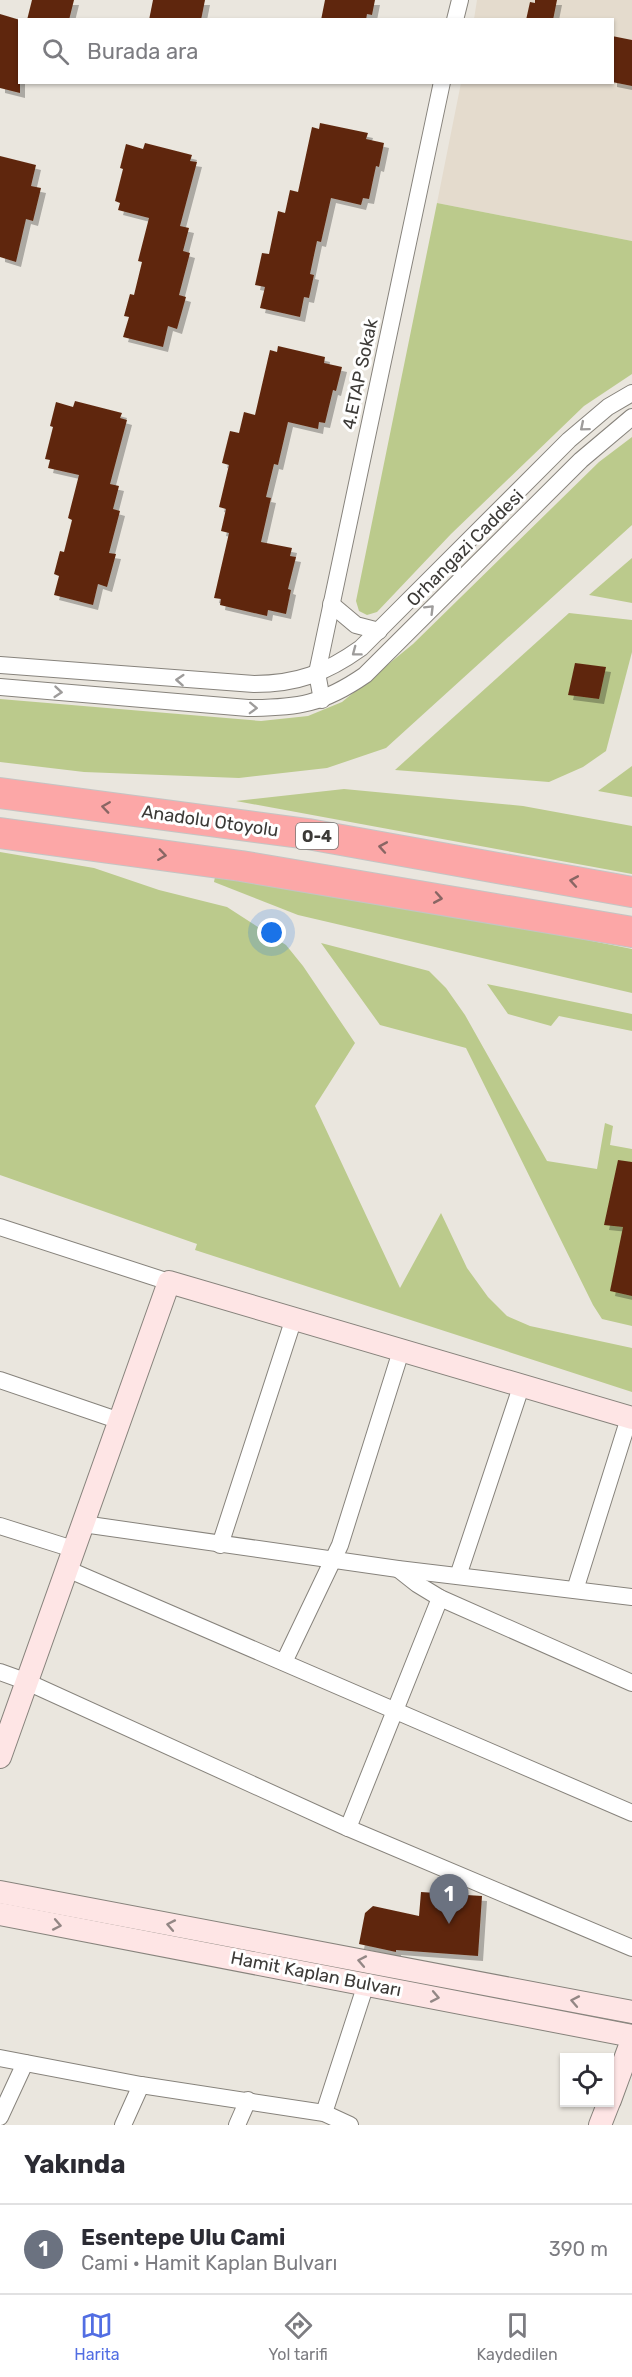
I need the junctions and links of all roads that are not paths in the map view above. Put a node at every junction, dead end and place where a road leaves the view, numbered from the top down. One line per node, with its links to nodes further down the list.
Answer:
1 (460, 0): 2 (street)
2 (456, 18)
3 (442, 84): 6 (street, 4.ETAP Sokak)
4 (632, 393): 7 (street, Orhangazi Caddesi, one-way to 7)
5 (632, 417): 11 (street, Orhangazi Caddesi, one-way to 5)
6 (331, 603): 7 (street); 9 (street, 4.ETAP Sokak)
7 (379, 631): 9 (street, Orhangazi Caddesi, one-way to 9)
8 (0, 665): 9 (street, Orhangazi Caddesi, one-way to 8)
9 (317, 673): 11 (street)
10 (0, 687): 11 (street, Orhangazi Caddesi, one-way to 11)
11 (322, 700)
12 (0, 793): 14 (highway, Anadolu Otoyolu / O-4, one-way to 12)
13 (0, 833): 15 (highway, O-4, one-way to 15)
14 (632, 892)
15 (632, 932)
16 (0, 1227): 17 (street)
17 (169, 1282): 18 (main road); 23 (main road)
18 (294, 1318): 19 (main road); 26 (street)
19 (401, 1352): 21 (main road); 28 (street)
20 (0, 1380): 23 (street)
21 (521, 1387): 22 (main road); 30 (street)
22 (630, 1418): 31 (street)
23 (120, 1421): 24 (main road)
24 (82, 1524): 26 (street); 27 (main road)
25 (0, 1526): 27 (street)
26 (220, 1545): 28 (street)
27 (70, 1559): 34 (street); 36 (main road)
28 (333, 1560): 29 (street); 34 (street)
29 (398, 1569): 30 (street); 33 (street)
30 (458, 1576): 31 (street)
31 (575, 1590): 32 (street)
32 (632, 1597)
33 (440, 1598): 37 (street); 38 (street)
34 (284, 1662): 38 (street)
35 (0, 1672): 36 (street)
36 (25, 1681): 39 (main road); 41 (street)
37 (632, 1683)
38 (395, 1711): 40 (street); 41 (street)
39 (0, 1757)
40 (632, 1813)
41 (348, 1828): 44 (street)
42 (0, 1892): 46 (main road, Hamit Kaplan Bulvarı, one-way to 42)
43 (0, 1914): 45 (main road, Hamit Kaplan Bulvarı, one-way to 45)
44 (632, 1948)
45 (366, 1983): 47 (main road, Hamit Kaplan Bulvarı, one-way to 47); 54 (street)
46 (632, 2012)
47 (632, 2038): 51 (main road)
48 (0, 2058): 49 (street)
49 (25, 2062): 50 (street); 55 (street)
50 (141, 2085): 52 (street); 56 (street)
51 (614, 2088)
52 (248, 2100): 54 (street); 57 (street)
53 (607, 2107): 59 (main road)
54 (324, 2113): 58 (street)
55 (0, 2116)
56 (123, 2125)
57 (237, 2125)
58 (350, 2125)
59 (600, 2125)

